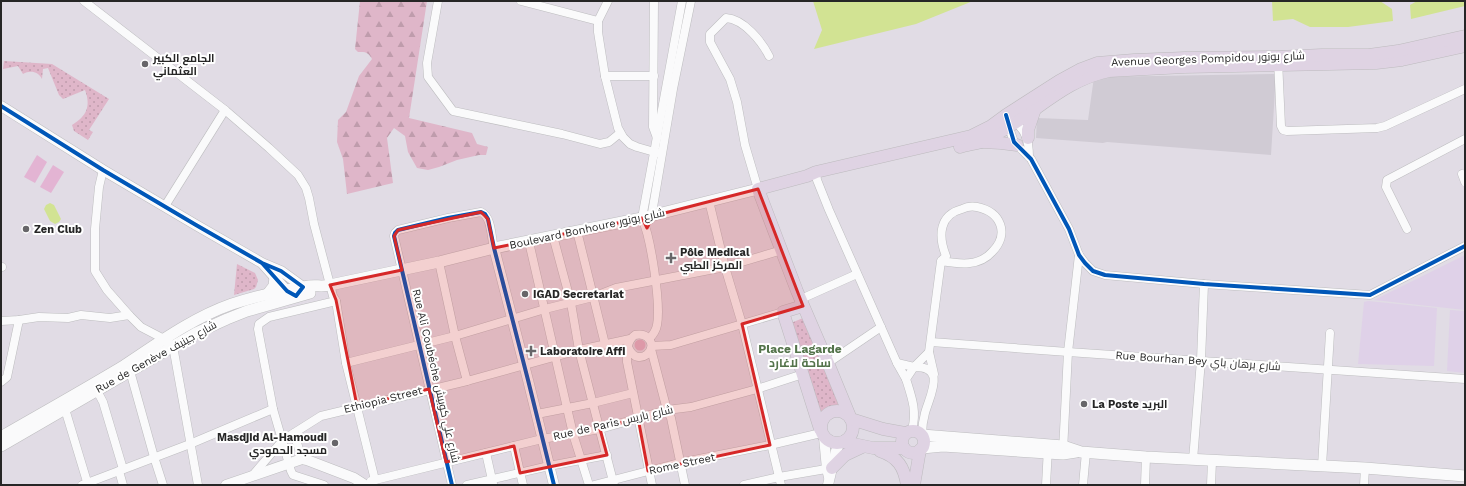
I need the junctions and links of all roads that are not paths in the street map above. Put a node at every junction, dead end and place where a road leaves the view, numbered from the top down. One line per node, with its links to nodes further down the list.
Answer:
1 (84, 1): 19 (street)
2 (438, 1): 22 (street)
3 (520, 1): 8 (street)
4 (608, 1): 8 (street)
5 (654, 1): 15 (street)
6 (682, 1): 25 (street)
7 (691, 1): 25 (street)
8 (598, 21): 14 (street)
9 (1465, 36): 12 (main road, Avenue Georges Pompidou شارع بونور)
10 (1465, 46): 12 (main road, Avenue Georges Pompidou شارع بونور)
11 (769, 56): 34 (street)
12 (1278, 62): 13 (main road, Avenue Georges Pompidou شارع بونور); 16 (street)
13 (1098, 68): 18 (main road, Avenue Georges Pompidou شارع بونور); 20 (main road, Avenue Georges Pompidou شارع بونور)
14 (605, 76): 15 (street); 22 (street)
15 (654, 76): 25 (street)
16 (1465, 89)
17 (1, 106): 30 (street)
18 (1036, 108): 21 (main road, Avenue Georges Pompidou شارع بونور); 23 (main road)
19 (225, 110): 36 (street); 55 (street)
20 (1006, 115): 21 (street); 32 (main road, Avenue Georges Pompidou شارع بونور)
21 (1013, 125): 23 (street); 26 (main road, Avenue Georges Pompidou شارع بونور); 27 (street)
22 (620, 133): 28 (street)
23 (1028, 138): 29 (street)
24 (1465, 139): 38 (street)
25 (661, 141): 28 (street)
26 (981, 142): 27 (main road); 32 (main road, Avenue Georges Pompidou شارع بونور)
27 (1016, 145): 29 (street)
28 (659, 153): 37 (street)
29 (1029, 157): 45 (street)
30 (103, 170): 36 (street); 65 (street)
31 (1462, 174): 33 (street)
32 (813, 176): 34 (main road); 51 (street)
33 (1465, 182)
34 (758, 189): 35 (main road, Boulevard Bonhoure شارع بونور); 44 (main road)
35 (709, 201): 37 (main road, Boulevard Bonhoure شارع بونور); 49 (street)
36 (165, 206): 48 (street)
37 (647, 221): 39 (main road, Boulevard Bonhoure شارع بونور); 53 (street)
38 (1407, 230)
39 (577, 231): 40 (main road, Boulevard Bonhoure شارع بونور); 59 (street)
40 (553, 236): 41 (main road, Boulevard Bonhoure شارع بونور); 62 (street)
41 (529, 242): 43 (main road, Boulevard Bonhoure شارع بونور); 63 (street)
42 (1465, 246): 54 (street)
43 (494, 248): 47 (main road, Boulevard Bonhoure شارع بونور); 50 (street, Rue Ali Coubéche شارع علي كوبيش); 66 (street)
44 (782, 250): 49 (street); 61 (main road)
45 (1079, 255): 54 (street); 83 (street)
46 (941, 261): 46 (street); 75 (street)
47 (439, 262): 50 (main road, Boulevard Bonhoure شارع بونور); 72 (street)
48 (262, 263): 52 (street); 56 (street)
49 (725, 267): 53 (street); 69 (street)
50 (402, 270): 55 (main road, Boulevard Bonhoure شارع بونور); 76 (street, Rue Ali Coubéche شارع علي كوبيش)
51 (857, 274): 61 (street); 70 (street)
52 (275, 276): 57 (street); 58 (main road)
53 (655, 281): 59 (street); 78 (street)
54 (1204, 284): 85 (street)
55 (326, 286): 56 (main road, Rue de Genève شارع جينيف); 57 (main road, Rue de Genève شارع جينيف); 60 (street)
56 (303, 287): 57 (main road, Rue de Genève شارع جينيف)
57 (292, 294): 58 (main road, Rue de Genève شارع جينيف); 79 (main road, Rue de Genève شارع جينيف)
58 (266, 295): 73 (main road, Rue de Genève شارع جينيف)
59 (593, 297): 62 (street); 77 (street)
60 (336, 301): 86 (street); 107 (street)
61 (802, 302): 64 (main road); 87 (main road)
62 (571, 303): 63 (street); 81 (street)
63 (545, 309): 66 (street); 84 (street)
64 (783, 312): 69 (street); 93 (main road)
65 (129, 315): 68 (street); 73 (street)
66 (512, 319): 72 (street); 89 (street)
67 (1, 320): 68 (street)
68 (20, 320): 98 (street)
69 (742, 324): 78 (street); 100 (street)
70 (882, 327): 87 (street); 88 (street)
71 (1330, 333): 91 (street)
72 (455, 336): 76 (street); 97 (street)
73 (164, 338): 79 (street); 99 (main road, Rue de Genève شارع جينيف)
74 (630, 339): 77 (street, Ethiopia Street); 78 (street); 80 (street)
75 (931, 342): 82 (street); 83 (street, Rue Bourhan Bey شارع برهان باي)
76 (419, 344): 86 (street); 101 (street, Rue Ali Coubéche شارع علي كوبيش)
77 (605, 344): 81 (street, Ethiopia Street)
78 (651, 345): 80 (street); 108 (street)
79 (173, 346): 92 (main road, Rue de Genève شارع جينيف); 123 (street)
80 (629, 349): 102 (street)
81 (579, 350): 84 (street, Ethiopia Street); 103 (street)
82 (929, 352): 90 (street); 94 (street)
83 (1068, 352): 85 (street, Rue Bourhan Bey شارع برهان باي); 131 (street)
84 (555, 356): 89 (street, Ethiopia Street); 105 (street)
85 (1201, 360): 91 (street, Rue Bourhan Bey شارع برهان باي); 139 (street)
86 (346, 363): 104 (street)
87 (828, 363): 113 (main road)
88 (897, 363): 90 (street); 95 (street)
89 (524, 365): 97 (street, Ethiopia Street); 110 (street)
90 (914, 367): 94 (street); 95 (street)
91 (1328, 370): 96 (street, Rue Bourhan Bey شارع برهان باي); 145 (street)
92 (130, 371): 99 (main road, Rue de Genève شارع جينيف); 135 (street)
93 (803, 374): 100 (street, Rue de Paris شارع باريس); 116 (main road)
94 (934, 377): 111 (street)
95 (906, 379): 109 (street)
96 (1465, 379)
97 (467, 381): 101 (street, Ethiopia Street)
98 (1, 382)
99 (95, 387): 106 (main road, Rue de Genève شارع جينيف); 119 (main road, Rue de Genève شارع جينيف); 147 (street)
100 (757, 388): 108 (street, Rue de Paris شارع باريس); 124 (street)
101 (429, 389): 104 (street, Ethiopia Street); 141 (street, Rue Ali Coubéche شارع علي كوبيش)
102 (633, 393): 103 (street); 112 (street)
103 (593, 403): 105 (street); 114 (street)
104 (357, 406): 115 (street, Ethiopia Street); 153 (street)
105 (567, 408): 110 (street); 118 (street)
106 (65, 409): 125 (main road, Rue de Genève شارع جينيف); 157 (street)
107 (273, 409): 121 (street); 123 (street)
108 (667, 410): 112 (street, Rue de Paris شارع باريس); 142 (street)
109 (915, 410): 111 (street); 117 (street)
110 (537, 414): 120 (street)
111 (925, 414): 117 (street)
112 (638, 418): 114 (street, Rue de Paris شارع باريس); 148 (street)
113 (851, 419): 116 (main road); 117 (main road); 122 (main road)
114 (600, 429): 118 (street, Rue de Paris شارع باريس); 134 (street)
115 (294, 433): 121 (street, Ethiopia Street); 137 (street)
116 (822, 433): 122 (main road); 124 (street, Rome Street); 150 (street)
117 (913, 433): 128 (main road); 129 (main road); 130 (main road)
118 (573, 434): 120 (street, Rue de Paris شارع باريس); 138 (street)
119 (1, 437)
120 (542, 439): 126 (street, Rue de Paris شارع باريس); 144 (street)
121 (282, 440): 143 (street); 152 (street, Ethiopia Street)
122 (842, 443): 127 (main road); 150 (street)
123 (190, 444): 135 (street); 161 (street)
124 (770, 445): 142 (street, Rome Street); 154 (street)
125 (1, 446)
126 (514, 446): 133 (street, Rue de Paris شارع باريس); 149 (street)
127 (868, 448): 128 (main road); 150 (main road); 173 (main road)
128 (905, 449): 129 (main road); 173 (main road)
129 (921, 449): 130 (main road); 174 (main road)
130 (1048, 449): 131 (main road); 175 (street)
131 (1063, 450): 132 (main road)
132 (1083, 452): 136 (main road); 176 (street)
133 (486, 453): 141 (street, Rue de Paris شارع باريس); 155 (street)
134 (607, 455): 138 (street); 156 (street)
135 (154, 457): 147 (street); 160 (street)
136 (1146, 457): 139 (main road); 177 (street)
137 (302, 459): 143 (street); 158 (street)
138 (582, 459): 144 (street); 168 (street)
139 (1193, 460): 140 (main road)
140 (1212, 461): 145 (main road); 178 (street)
141 (446, 462): 153 (street, Rue de Paris شارع باريس); 164 (street, Rue Ali Coubéche شارع علي كوبيش)
142 (679, 463): 148 (street, Rome Street); 171 (street)
143 (289, 464): 152 (street); 163 (street)
144 (549, 466): 149 (street); 167 (street)
145 (1322, 466): 146 (main road)
146 (1365, 468): 151 (main road); 179 (street)
147 (121, 470): 157 (street); 159 (street)
148 (648, 471): 156 (street, Rome Street); 170 (street)
149 (520, 473): 155 (street); 166 (street)
150 (829, 475): 154 (street)
151 (1465, 476)
152 (251, 477): 162 (street)
153 (376, 480): 158 (street, Rue de Paris شارع باريس)
154 (780, 481): 172 (street)
155 (493, 482): 165 (street)
156 (614, 483): 169 (street, Rome Street)
157 (86, 484)
158 (364, 484)
159 (123, 485)
160 (163, 485)
161 (198, 485)
162 (226, 485)
163 (324, 485)
164 (452, 485)
165 (467, 485)
166 (523, 485)
167 (554, 485)
168 (589, 485)
169 (594, 485)
170 (652, 485)
171 (685, 485)
172 (744, 485)
173 (907, 485)
174 (914, 485)
175 (1046, 485)
176 (1083, 485)
177 (1145, 485)
178 (1211, 485)
179 (1364, 485)

